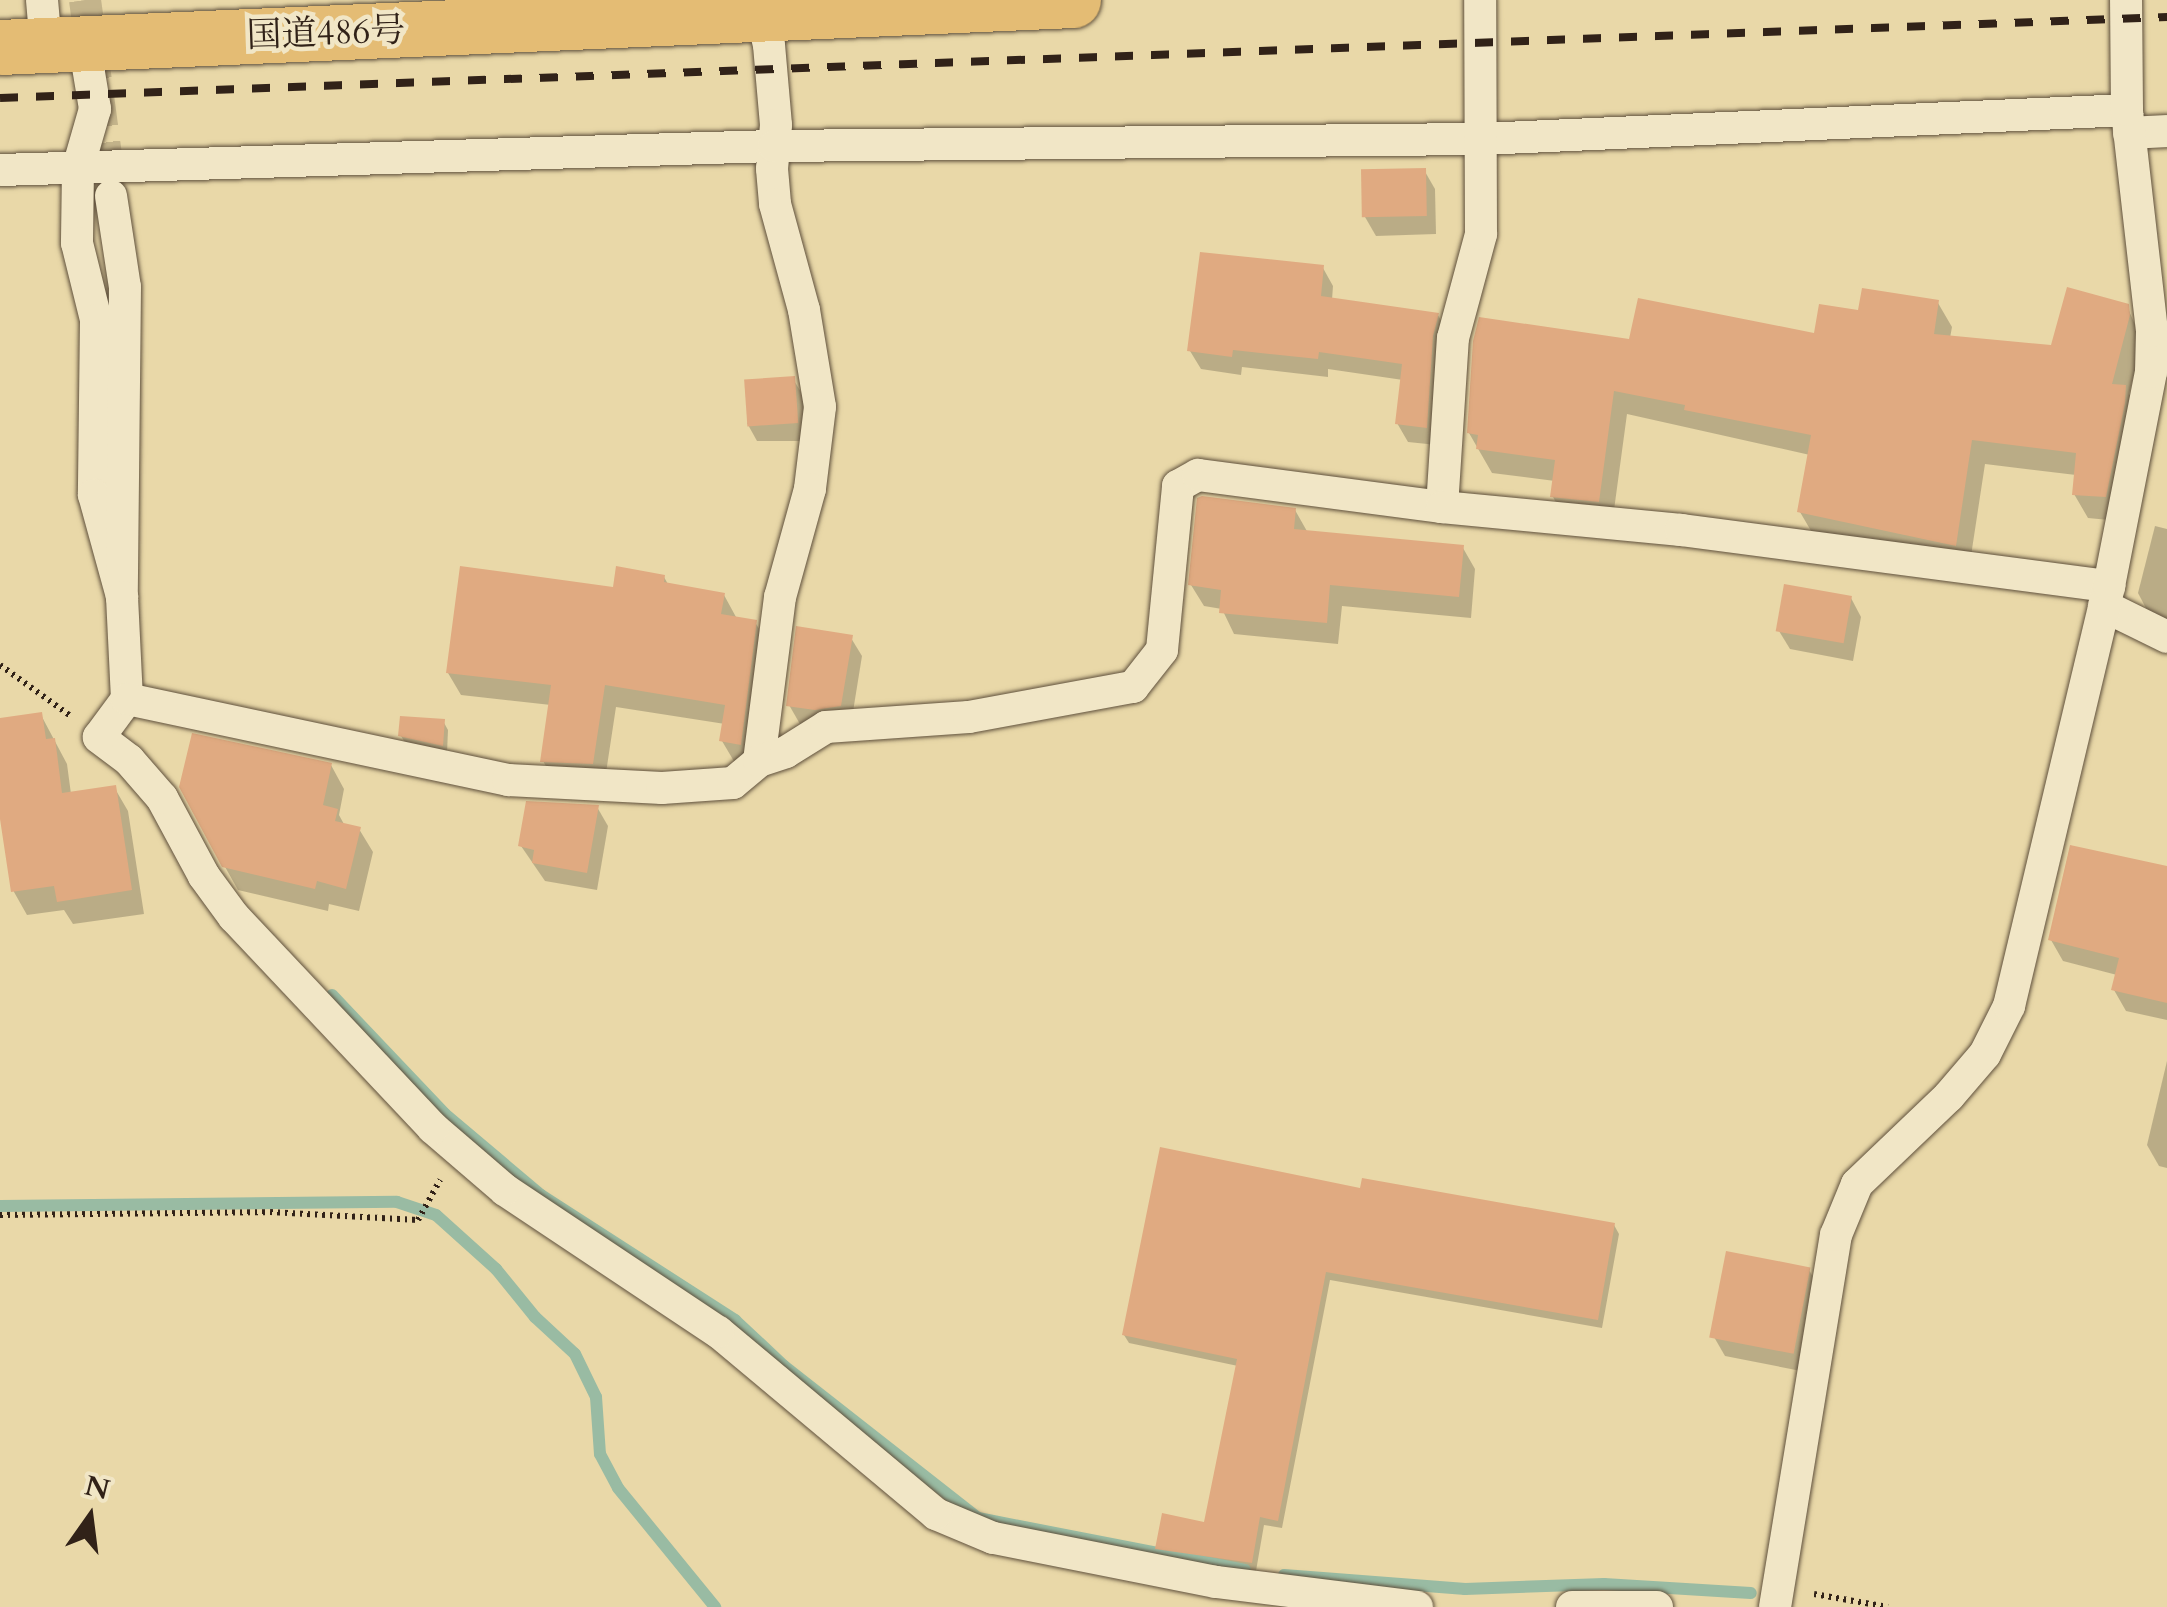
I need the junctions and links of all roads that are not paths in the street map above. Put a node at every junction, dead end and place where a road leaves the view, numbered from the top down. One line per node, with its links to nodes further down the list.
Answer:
1 (1072, 0): 4 (highway, 国道486号)
2 (1480, 0): 8 (street)
3 (2126, 0): 6 (street)
4 (760, 8): 5 (highway, 国道486号); 9 (street)
5 (43, 34): 10 (street)
6 (2128, 121): 7 (street); 8 (street); 14 (street)
7 (2167, 132)
8 (1482, 139): 9 (street); 13 (street)
9 (774, 146): 10 (street); 18 (street)
10 (78, 168): 11 (street); 15 (street)
11 (0, 170)
12 (112, 196): 15 (street)
13 (1442, 507): 14 (street); 18 (street)
14 (2106, 596): 16 (street); 19 (street)
15 (122, 597): 17 (street)
16 (2167, 637)
17 (127, 699): 18 (street); 20 (street)
18 (759, 761)
19 (1777, 1597)
20 (1418, 1607)
21 (1572, 1607): 22 (street)
22 (1656, 1607)

